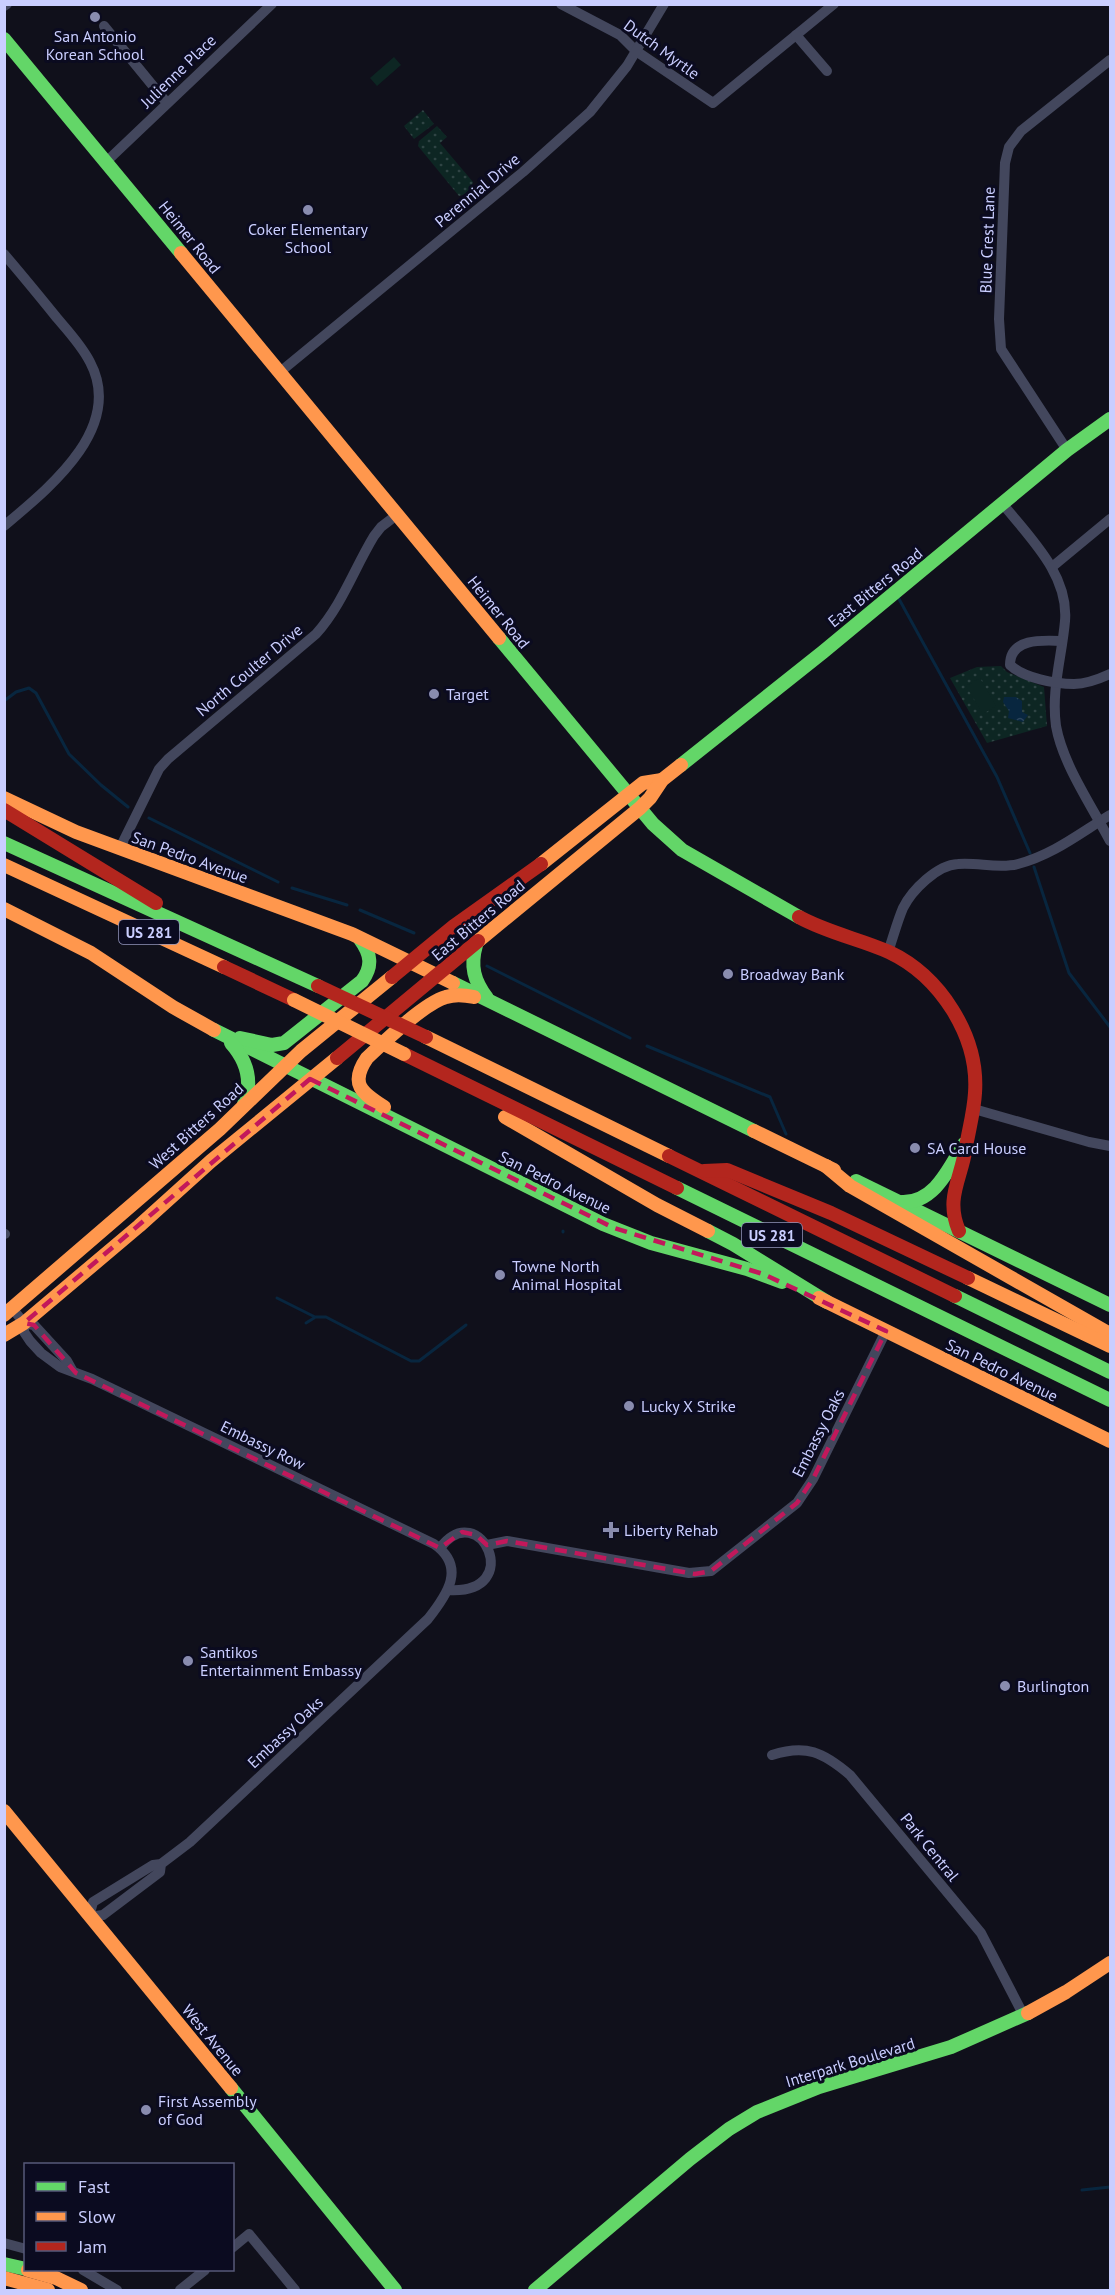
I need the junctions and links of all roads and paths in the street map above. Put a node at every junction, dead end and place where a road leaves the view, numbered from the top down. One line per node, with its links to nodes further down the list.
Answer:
1 (561, 4): 8 (street, Dutch Myrtle)
2 (664, 4): 8 (street, Perennial Drive)
3 (834, 4): 6 (street)
4 (270, 5): 11 (street, Julienne Place)
5 (104, 26): 11 (street)
6 (796, 35): 8 (street, Dutch Myrtle); 10 (street)
7 (4, 39): 12 (main road, Heimer Road)
8 (636, 51): 14 (street, Perennial Drive)
9 (1110, 60): 16 (street, Blue Crest Lane)
10 (827, 71)
11 (167, 103): 12 (street, Julienne Place)
12 (107, 160): 14 (main road, Heimer Road)
13 (4, 254): 20 (street)
14 (280, 372): 18 (main road, Heimer Road)
15 (1110, 419): 16 (main road, East Bitters Road)
16 (1067, 450): 17 (main road, East Bitters Road)
17 (1002, 503): 21 (street); 25 (main road, East Bitters Road)
18 (398, 514): 26 (main road, Heimer Road); 34 (street, North Coulter Drive)
19 (1110, 519): 21 (street)
20 (4, 526)
21 (1052, 567): 22 (street)
22 (1062, 641): 24 (street); 24 (street)
23 (1110, 674): 24 (street)
24 (1056, 682): 31 (street)
25 (662, 780): 26 (main road, East Bitters Road); 28 (main road, East Bitters Road)
26 (628, 795): 28 (main road, Heimer Road); 41 (main road, East Bitters Road)
27 (4, 798): 34 (main road, San Pedro Avenue)
28 (640, 808): 39 (main road, East Bitters Road); 40 (main road, Heimer Road)
29 (4, 810): 37 (main road)
30 (1110, 815): 31 (street)
31 (1100, 821): 32 (street); 40 (street)
32 (1110, 841)
33 (4, 843): 37 (main road, US 281)
34 (120, 848): 38 (main road, San Pedro Avenue)
35 (4, 865): 46 (main road, US 281, bridge)
36 (4, 909): 44 (main road, San Pedro Avenue)
37 (195, 930): 54 (main road, US 281, bridge)
38 (359, 938): 41 (main road, San Pedro Avenue); 44 (main road)
39 (477, 944): 42 (main road, East Bitters Road); 43 (main road)
40 (888, 952): 48 (main road, Heimer Road)
41 (410, 962): 42 (main road, San Pedro Avenue); 45 (main road, West Bitters Road)
42 (438, 975): 43 (main road, San Pedro Avenue); 47 (main road, East Bitters Road)
43 (488, 1000): 50 (main road); 53 (main road, San Pedro Avenue)
44 (214, 1031): 45 (main road, San Pedro Avenue); 49 (main road)
45 (285, 1067): 47 (main road, San Pedro Avenue); 49 (main road, West Bitters Road)
46 (434, 1069): 57 (main road); 65 (main road, US 281)
47 (310, 1080): 50 (main road, San Pedro Avenue); 60 (main road)
48 (974, 1109): 51 (main road, Heimer Road); 52 (street)
49 (240, 1111): 59 (main road, West Bitters Road)
50 (398, 1123): 57 (main road, San Pedro Avenue)
51 (966, 1142): 55 (main road, Heimer Road); 56 (main road, Heimer Road)
52 (1110, 1146)
53 (825, 1166): 55 (main road, San Pedro Avenue); 63 (main road)
54 (700, 1171): 63 (main road); 64 (main road, US 281)
55 (899, 1201): 56 (main road, San Pedro Avenue)
56 (959, 1231): 58 (main road, San Pedro Avenue)
57 (827, 1302): 61 (main road, San Pedro Avenue)
58 (1110, 1305)
59 (8, 1312): 60 (street, Embassy Row)
60 (24, 1323): 62 (main road); 68 (street, Embassy Row)
61 (886, 1331): 66 (main road, San Pedro Avenue); 67 (street, Embassy Oaks)
62 (4, 1335)
63 (1110, 1337)
64 (1110, 1372)
65 (1110, 1400)
66 (1110, 1441)
67 (487, 1545): 68 (street); 69 (street)
68 (440, 1548): 69 (street)
69 (448, 1590): 72 (street, Embassy Oaks)
70 (772, 1755): 74 (street, Park Central)
71 (4, 1810): 72 (main road, West Avenue)
72 (89, 1917): 89 (main road, West Avenue)
73 (1110, 1962): 74 (main road, Interpark Boulevard)
74 (1024, 2016): 90 (main road, Interpark Boulevard)
75 (4, 2243): 77 (street)
76 (234, 2245): 88 (street)
77 (24, 2248)
78 (4, 2264): 79 (main road)
79 (24, 2268)
80 (33, 2271): 85 (main road)
81 (85, 2271): 86 (street)
82 (205, 2271): 87 (street)
83 (4, 2278): 84 (main road)
84 (48, 2290)
85 (81, 2290)
86 (117, 2290)
87 (180, 2290)
88 (295, 2290)
89 (395, 2290)
90 (535, 2290)

